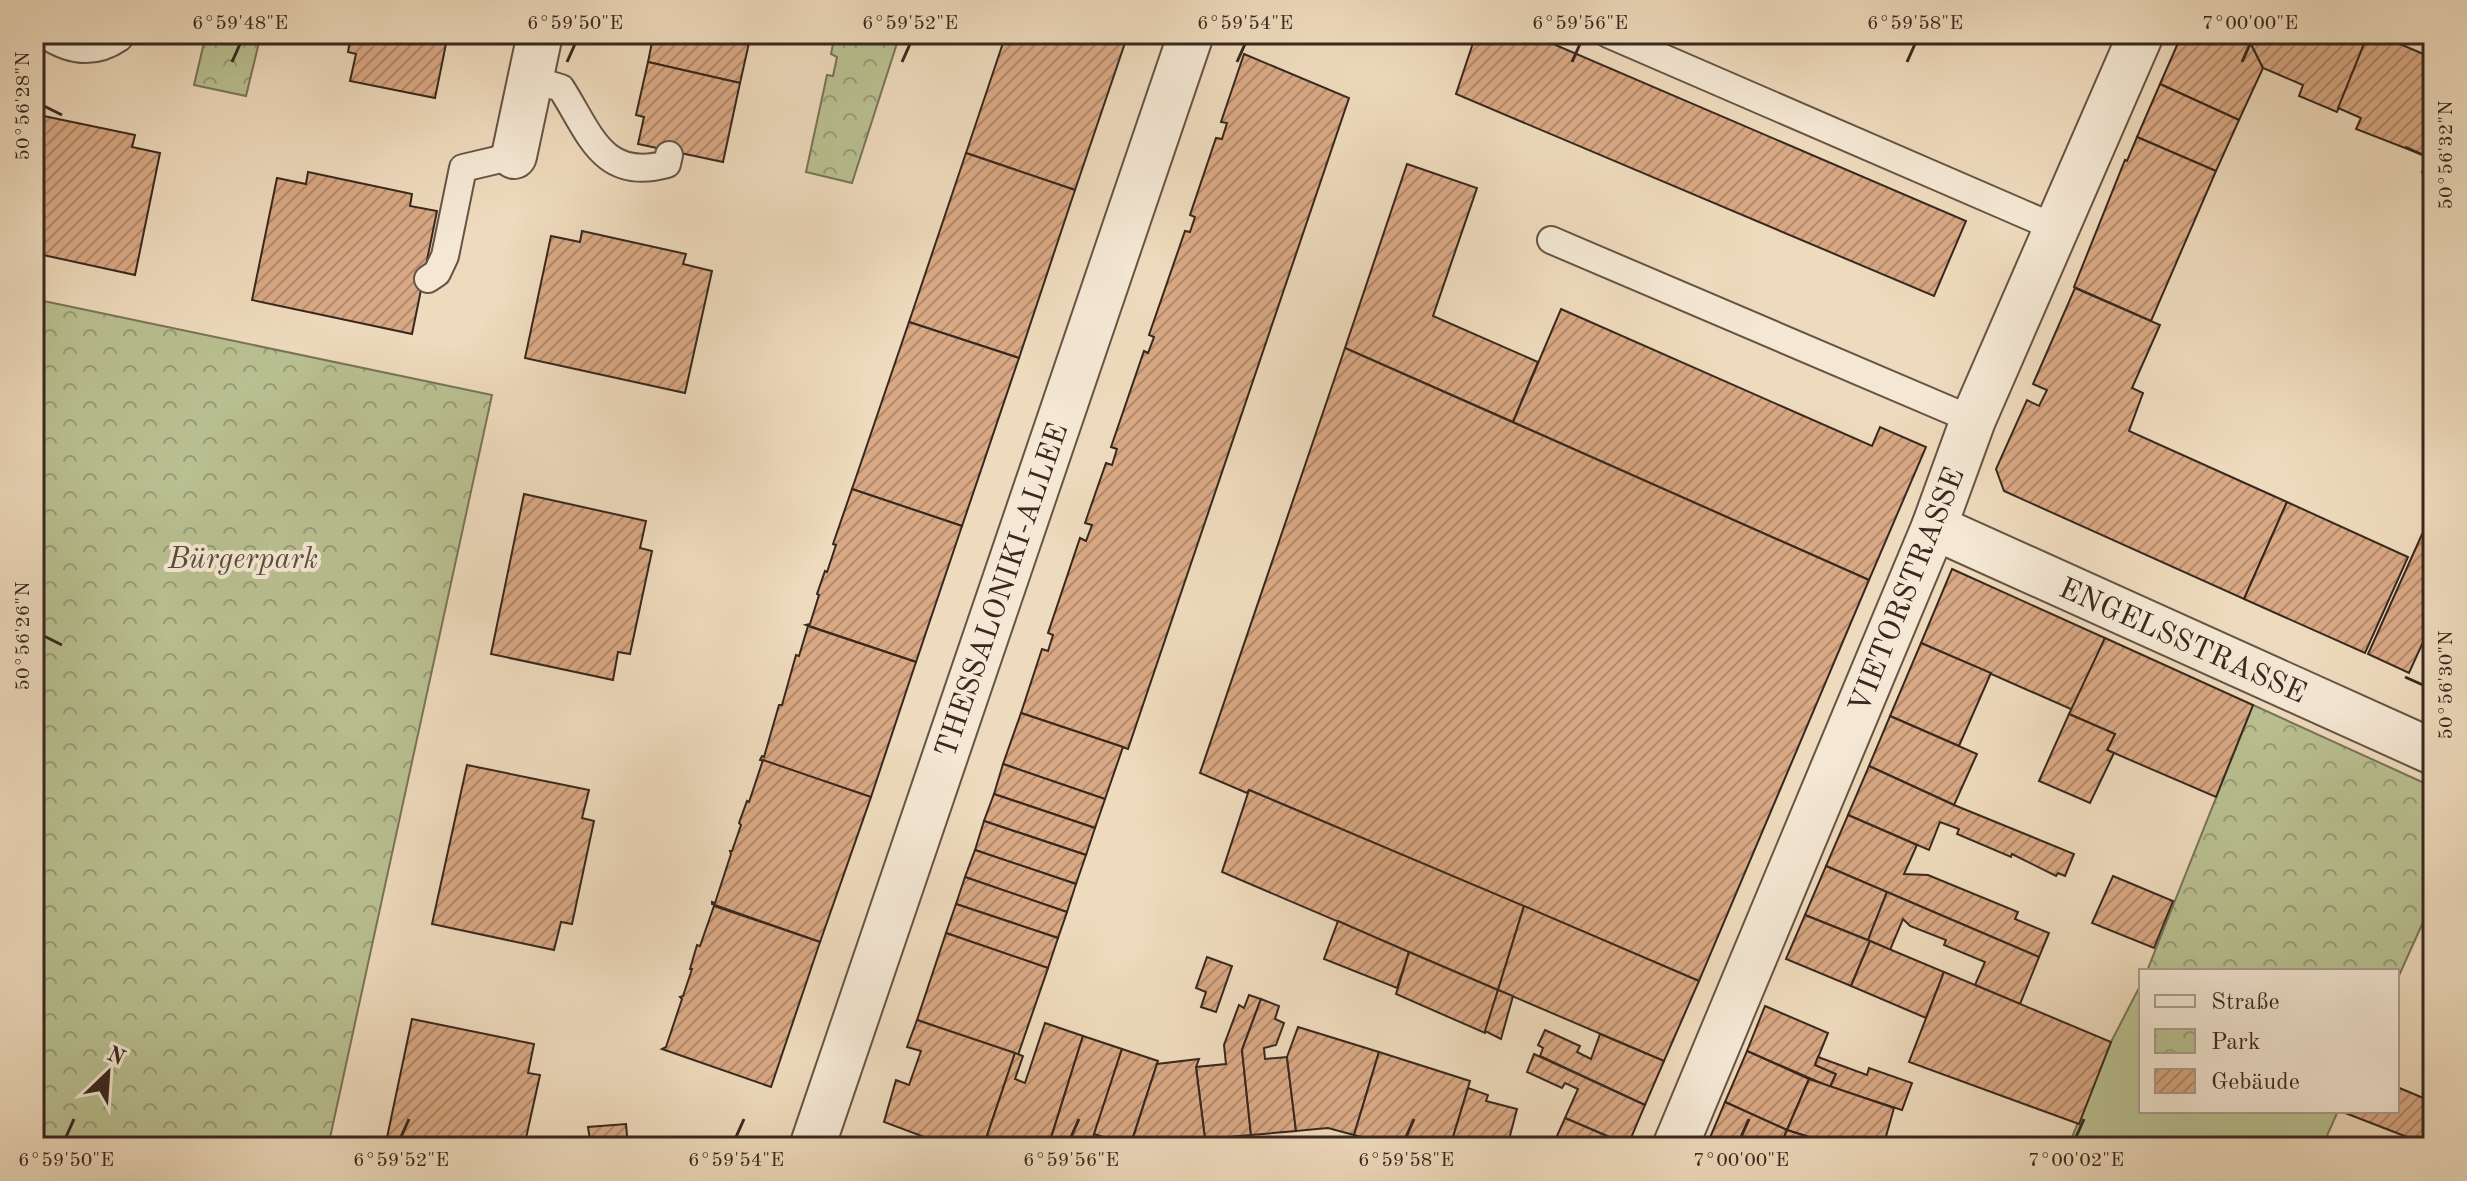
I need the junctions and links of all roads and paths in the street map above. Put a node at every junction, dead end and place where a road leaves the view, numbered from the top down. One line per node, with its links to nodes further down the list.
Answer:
1 (44, 34): 6 (lane)
2 (540, 34): 7 (street)
3 (1191, 34): 16 (street, THESSALONIKI-ALLEE)
4 (1608, 34): 10 (lane)
5 (2141, 34): 10 (street, VIETORSTRASSE)
6 (119, 38)
7 (531, 79): 8 (lane); 9 (street)
8 (669, 155)
9 (514, 156): 12 (lane)
10 (2056, 228): 13 (street, VIETORSTRASSE)
11 (1551, 240): 13 (lane)
12 (428, 279)
13 (1973, 420): 14 (street, VIETORSTRASSE)
14 (1934, 527): 15 (street, ENGELSSTRASSE); 17 (street, VIETORSTRASSE)
15 (2433, 752)
16 (812, 1147)
17 (1675, 1147)

